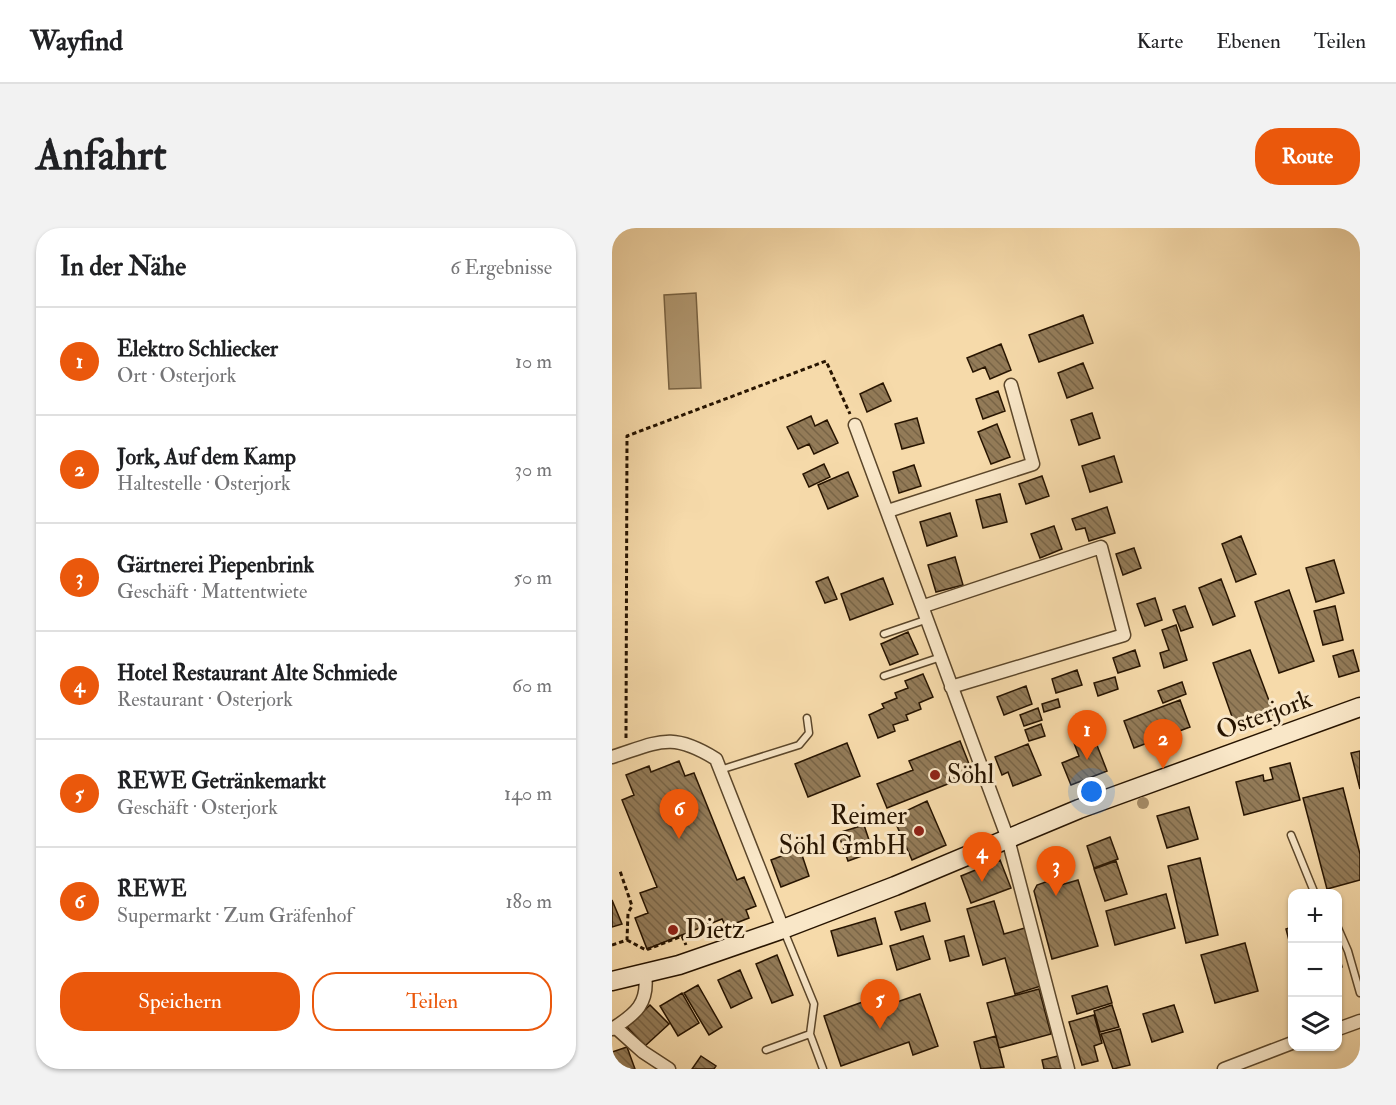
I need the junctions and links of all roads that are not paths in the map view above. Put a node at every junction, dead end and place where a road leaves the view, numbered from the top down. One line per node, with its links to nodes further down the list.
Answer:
1 (1011, 386): 3 (street)
2 (855, 425): 3 (street)
3 (888, 512): 4 (street)
4 (924, 606): 5 (street); 9 (street)
5 (928, 619): 6 (lane); 7 (street)
6 (884, 634)
7 (941, 657): 8 (lane); 9 (street)
8 (884, 676)
9 (951, 687): 15 (street)
10 (1360, 707): 15 (main road, Osterjork)
11 (807, 718): 13 (lane)
12 (612, 757): 13 (street)
13 (720, 770): 17 (street)
14 (1291, 835): 16 (lane)
15 (1008, 839): 17 (main road, Osterjork); 30 (street)
16 (1314, 889)
17 (783, 928): 19 (main road, Osterjork); 25 (lane)
18 (1342, 937): 21 (lane)
19 (645, 974): 20 (main road, Osterjork); 23 (street)
20 (612, 981)
21 (1360, 993)
22 (1360, 1022): 24 (street)
23 (614, 1028): 28 (street)
24 (1342, 1028)
25 (810, 1034): 27 (lane); 29 (lane)
26 (1288, 1045): 31 (street)
27 (766, 1050)
28 (669, 1069)
29 (824, 1069)
30 (1068, 1069)
31 (1224, 1069)

